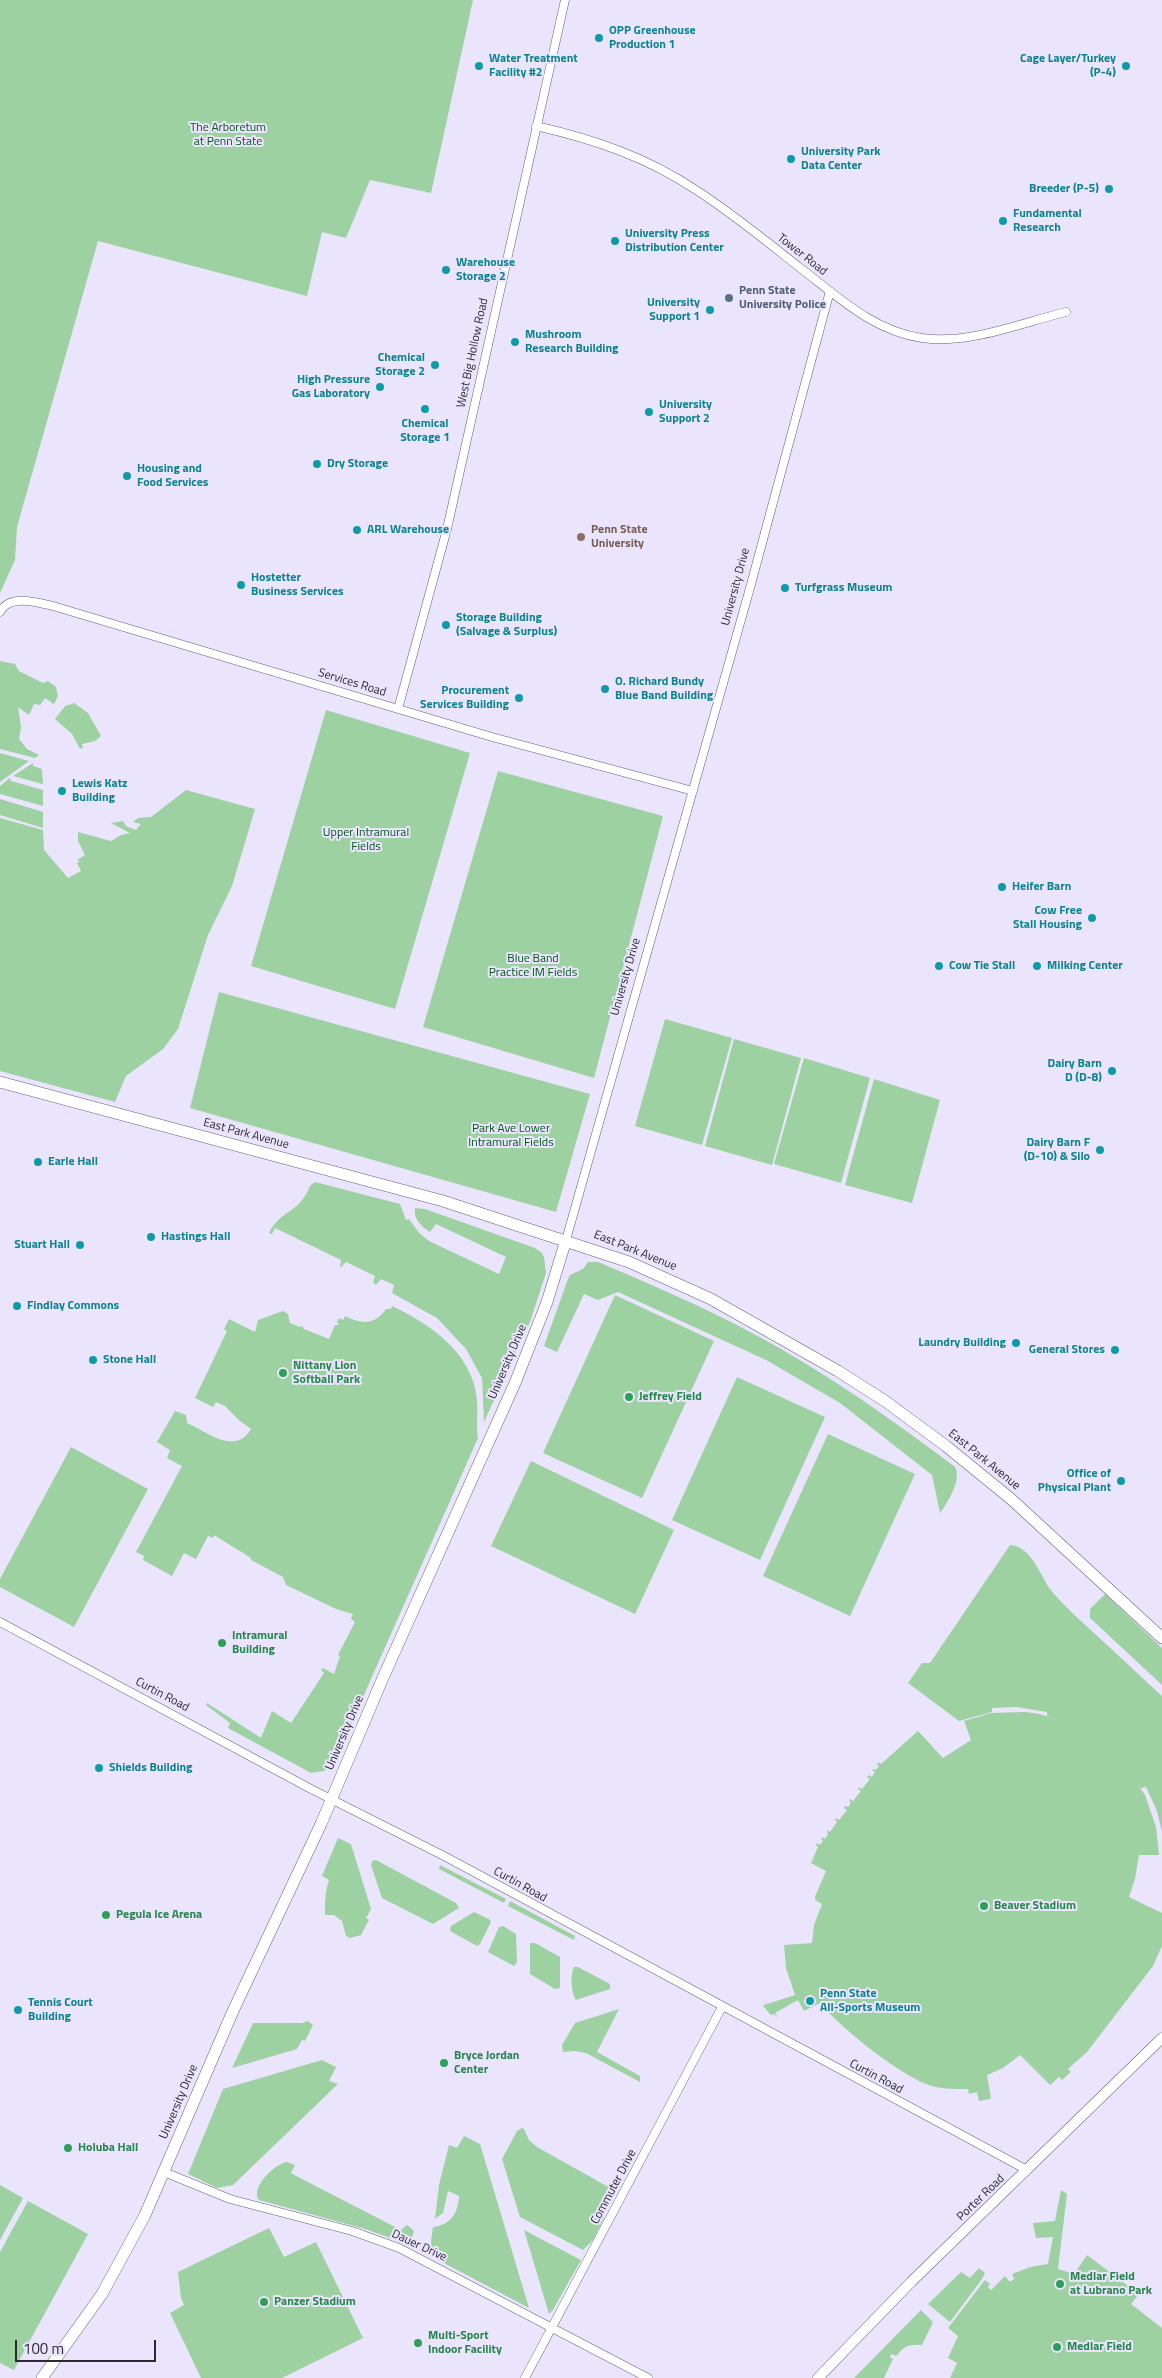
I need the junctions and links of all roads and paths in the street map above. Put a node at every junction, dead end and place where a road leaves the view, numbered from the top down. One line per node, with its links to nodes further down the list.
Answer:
1 (565, 0): 2 (street, West Big Hollow Road)
2 (536, 126): 3 (street, Tower Road); 6 (street, West Big Hollow Road)
3 (830, 291): 4 (street, Tower Road); 7 (street, University Drive)
4 (1066, 312)
5 (2, 608): 6 (street, Services Road)
6 (398, 709): 7 (street, Services Road)
7 (693, 791): 9 (street, University Drive)
8 (0, 1082): 9 (main road, East Park Avenue)
9 (566, 1240): 11 (main road, East Park Avenue); 12 (main road, University Drive)
10 (0, 1622): 12 (street, Curtin Road)
11 (1162, 1638)
12 (332, 1799): 13 (street, Curtin Road); 16 (main road, University Drive)
13 (722, 2007): 15 (street, Curtin Road); 17 (street, Commuter Drive)
14 (1162, 2038): 15 (street, Porter Road)
15 (1027, 2170): 21 (street, Porter Road)
16 (164, 2172): 17 (street, Dauer Drive); 18 (main road, University Drive)
17 (552, 2327): 19 (street, Commuter Drive); 20 (street, Dauer Drive)
18 (42, 2378)
19 (525, 2378)
20 (648, 2378)
21 (818, 2378)

